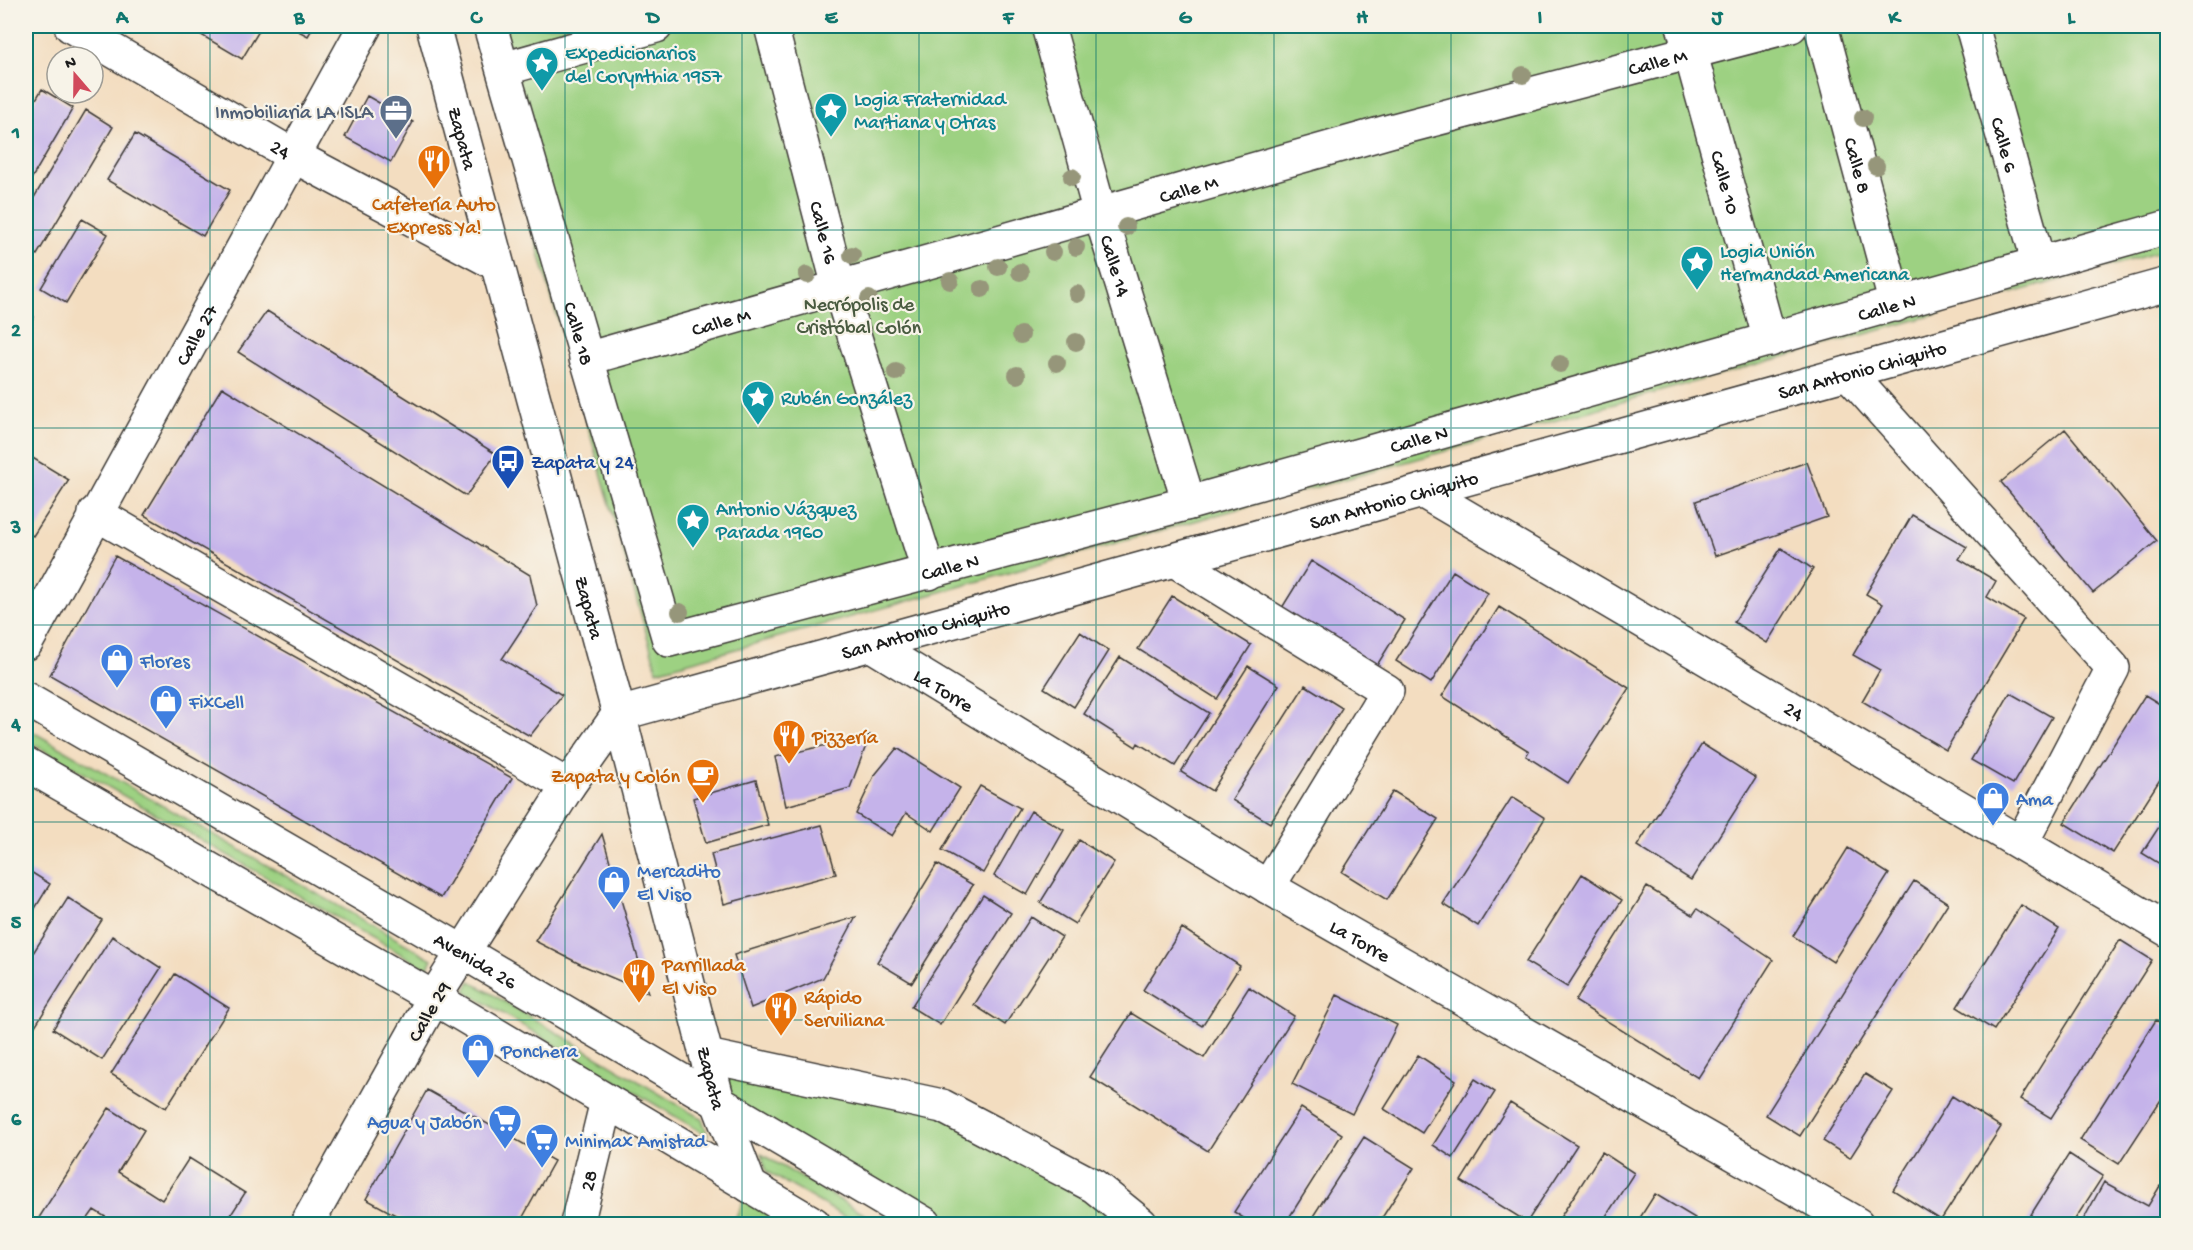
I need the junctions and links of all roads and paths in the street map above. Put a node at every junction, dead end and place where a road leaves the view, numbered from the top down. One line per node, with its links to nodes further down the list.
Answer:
1 (71, 26): 13 (main road, 24)
2 (365, 26): 13 (main road, Calle 27)
3 (433, 26): 16 (main road, Zapata)
4 (490, 26): 12 (main road, Calle 18)
5 (656, 26): 12 (main road)
6 (771, 26): 19 (main road, Calle 16)
7 (1048, 26): 14 (main road, Calle 14)
8 (1791, 26): 11 (main road, Calle M)
9 (1821, 26): 20 (main road, Calle 8)
10 (1972, 26): 17 (main road, Calle 6)
11 (1687, 39): 14 (main road, Calle M); 21 (main road, Calle 10)
12 (503, 69): 22 (main road, Calle 18)
13 (294, 156): 16 (main road, 24); 26 (main road, Calle 27)
14 (1100, 213): 19 (main road, Calle M); 25 (main road, Calle 14)
15 (2168, 227): 17 (main road, Calle N)
16 (495, 263): 33 (main road, Zapata)
17 (2039, 264): 20 (main road, Calle N)
18 (2168, 284): 23 (main road, San Antonio Chiquito)
19 (839, 287): 22 (main road, Calle M); 28 (main road, Calle 16)
20 (1896, 305): 21 (main road, Calle N)
21 (1770, 340): 25 (main road, Calle N)
22 (586, 359): 29 (main road, Calle 18)
23 (1848, 373): 24 (main road, San Antonio Chiquito); 36 (main road)
24 (1422, 491): 27 (main road, San Antonio Chiquito); 36 (main road, 24)
25 (1189, 503): 28 (main road, Calle N)
26 (95, 513): 30 (main road, Calle 27); 35 (main road)
27 (1174, 560): 31 (main road, San Antonio Chiquito); 37 (main road)
28 (929, 573): 29 (main road, Calle N)
29 (669, 640)
30 (26, 643)
31 (870, 644): 33 (main road, San Antonio Chiquito); 37 (main road, La Torre)
32 (26, 699): 39 (main road, Avenida 26)
33 (619, 714): 35 (main road, Calle 29); 41 (main road, Zapata)
34 (26, 764): 40 (main road)
35 (568, 786): 39 (main road, Calle 29)
36 (2022, 842): 38 (main road, 24)
37 (1268, 887): 50 (main road, La Torre)
38 (2168, 930)
39 (463, 952): 40 (main road, Calle 29); 43 (main road, Avenida 26)
40 (434, 998): 42 (main road); 45 (main road, Calle 29)
41 (707, 1056): 43 (main road, Zapata); 49 (main road)
42 (607, 1101): 44 (main road); 46 (main road, 28)
43 (719, 1106): 44 (main road, Zapata); 48 (main road, Avenida 26)
44 (750, 1186): 47 (main road)
45 (307, 1224)
46 (577, 1224)
47 (814, 1224)
48 (925, 1224)
49 (1141, 1224)
50 (1857, 1224)

